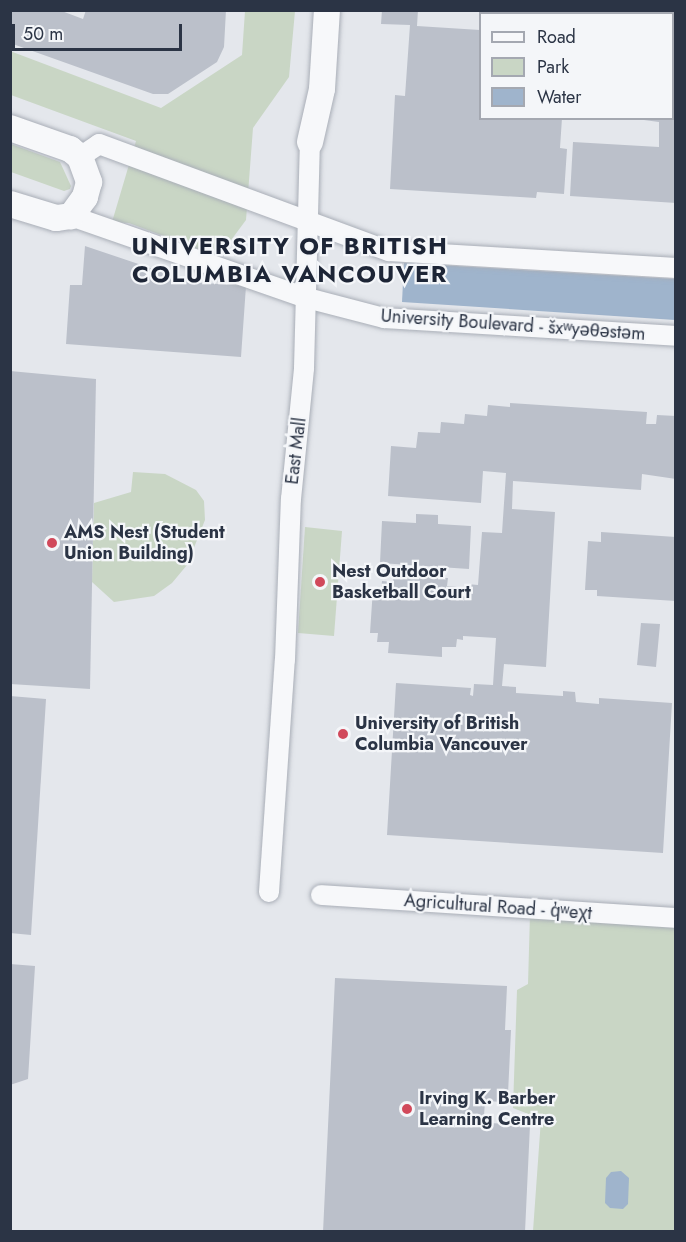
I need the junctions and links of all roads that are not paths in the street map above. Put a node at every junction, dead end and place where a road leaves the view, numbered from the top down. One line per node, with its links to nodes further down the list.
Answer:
1 (327, 10): 3 (street, East Mall)
2 (10, 128): 4 (street)
3 (310, 142): 7 (street, East Mall)
4 (80, 157): 6 (street); 7 (street)
5 (10, 204): 6 (street)
6 (71, 216): 9 (street, University Boulevard - šxʷyəθəstəm)
7 (308, 221): 8 (street); 9 (street, East Mall)
8 (675, 268)
9 (308, 298): 10 (street, University Boulevard - šxʷyəθəstəm); 11 (street, East Mall)
10 (675, 336)
11 (269, 892)
12 (321, 895): 13 (street, Agricultural Road - q̓ʷeχt)
13 (675, 918)

